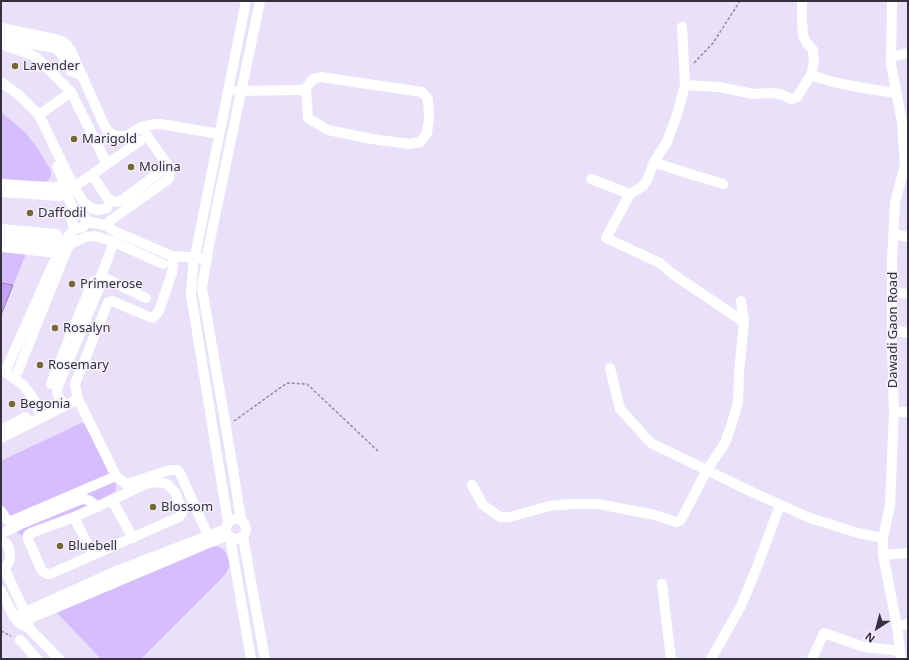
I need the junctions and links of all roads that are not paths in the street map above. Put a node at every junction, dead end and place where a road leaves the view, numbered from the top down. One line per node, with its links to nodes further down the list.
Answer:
1 (246, 1): 17 (street)
2 (260, 1): 18 (street)
3 (802, 1): 11 (street)
4 (892, 1): 10 (street, Dawadi Gaon Road)
5 (682, 27): 14 (street)
6 (1, 28): 12 (street)
7 (1, 39): 12 (street)
8 (1, 44): 19 (street)
9 (908, 54): 10 (street)
10 (891, 57): 20 (street, Dawadi Gaon Road)
11 (811, 75): 14 (street); 20 (street)
12 (83, 76): 23 (street)
13 (1, 82): 21 (street)
14 (685, 85): 26 (street)
15 (306, 88): 15 (street); 18 (street)
16 (1, 90): 34 (street)
17 (228, 91): 18 (street); 24 (street)
18 (242, 91): 52 (street)
19 (71, 92): 21 (street); 27 (street)
20 (896, 93): 22 (street, Dawadi Gaon Road)
21 (38, 115): 34 (street)
22 (905, 123): 28 (street, Dawadi Gaon Road)
23 (140, 127): 24 (street); 40 (street)
24 (219, 134): 51 (street)
25 (140, 140): 27 (street)
26 (654, 162): 33 (street); 36 (street)
27 (106, 164): 30 (street)
28 (907, 165): 44 (street, Dawadi Gaon Road)
29 (160, 172): 30 (street)
30 (92, 175): 34 (street)
31 (591, 179): 36 (street)
32 (1, 184): 34 (street)
33 (723, 184)
34 (66, 191): 35 (street); 37 (street); 38 (street)
35 (1, 192)
36 (630, 194): 59 (street)
37 (106, 208)
38 (76, 215): 39 (street); 41 (street)
39 (86, 221): 40 (street); 41 (street)
40 (108, 226): 50 (street)
41 (76, 227): 49 (street)
42 (1, 229): 43 (street)
43 (57, 234)
44 (894, 234): 45 (street); 55 (street, Dawadi Gaon Road)
45 (908, 237)
46 (1, 239): 49 (street)
47 (114, 242): 53 (street); 54 (street); 63 (street)
48 (1, 247): 49 (street)
49 (60, 248): 64 (street)
50 (172, 256): 51 (street); 66 (street)
51 (194, 258): 52 (street); 84 (street)
52 (207, 259): 82 (street)
53 (162, 264)
54 (100, 278): 57 (street); 65 (street); 67 (street)
55 (892, 292): 56 (street); 60 (street, Dawadi Gaon Road)
56 (908, 294)
57 (146, 298)
58 (741, 301): 59 (street)
59 (744, 322): 74 (street)
60 (892, 330): 61 (street); 68 (street, Dawadi Gaon Road)
61 (908, 333)
62 (610, 368): 74 (street)
63 (18, 371)
64 (3, 373): 71 (street)
65 (51, 384)
66 (78, 399): 67 (street); 75 (street)
67 (64, 406): 71 (street)
68 (894, 412): 69 (street); 88 (street, Dawadi Gaon Road)
69 (908, 412)
70 (26, 417): 72 (street)
71 (41, 418): 73 (street)
72 (1, 430)
73 (1, 438)
74 (707, 470): 76 (street); 78 (street)
75 (116, 476): 83 (street); 89 (street)
76 (472, 485)
77 (112, 500): 79 (street); 87 (street); 87 (street)
78 (780, 505): 88 (street); 107 (street)
79 (98, 507): 81 (street); 85 (street)
80 (1, 511): 83 (street)
81 (74, 517): 91 (street); 91 (street)
82 (241, 519): 84 (street); 86 (street)
83 (9, 521): 85 (street)
84 (228, 531): 86 (street); 89 (street); 104 (street)
85 (4, 537): 93 (street)
86 (243, 537): 105 (street)
87 (133, 538): 91 (street)
88 (883, 538): 92 (street, Dawadi Gaon Road)
89 (210, 539): 96 (street)
90 (908, 553): 92 (street)
91 (93, 555)
92 (883, 555): 98 (street, Dawadi Gaon Road)
93 (3, 569): 96 (street)
94 (662, 584): 106 (street)
95 (1, 592): 96 (street)
96 (23, 620): 103 (street)
97 (908, 624): 98 (street)
98 (897, 626): 100 (street, Dawadi Gaon Road)
99 (20, 640): 102 (street)
100 (901, 656): 101 (street); 108 (street)
101 (908, 658)
102 (37, 659)
103 (59, 659)
104 (251, 659)
105 (265, 659)
106 (671, 659)
107 (711, 659)
108 (812, 659)

